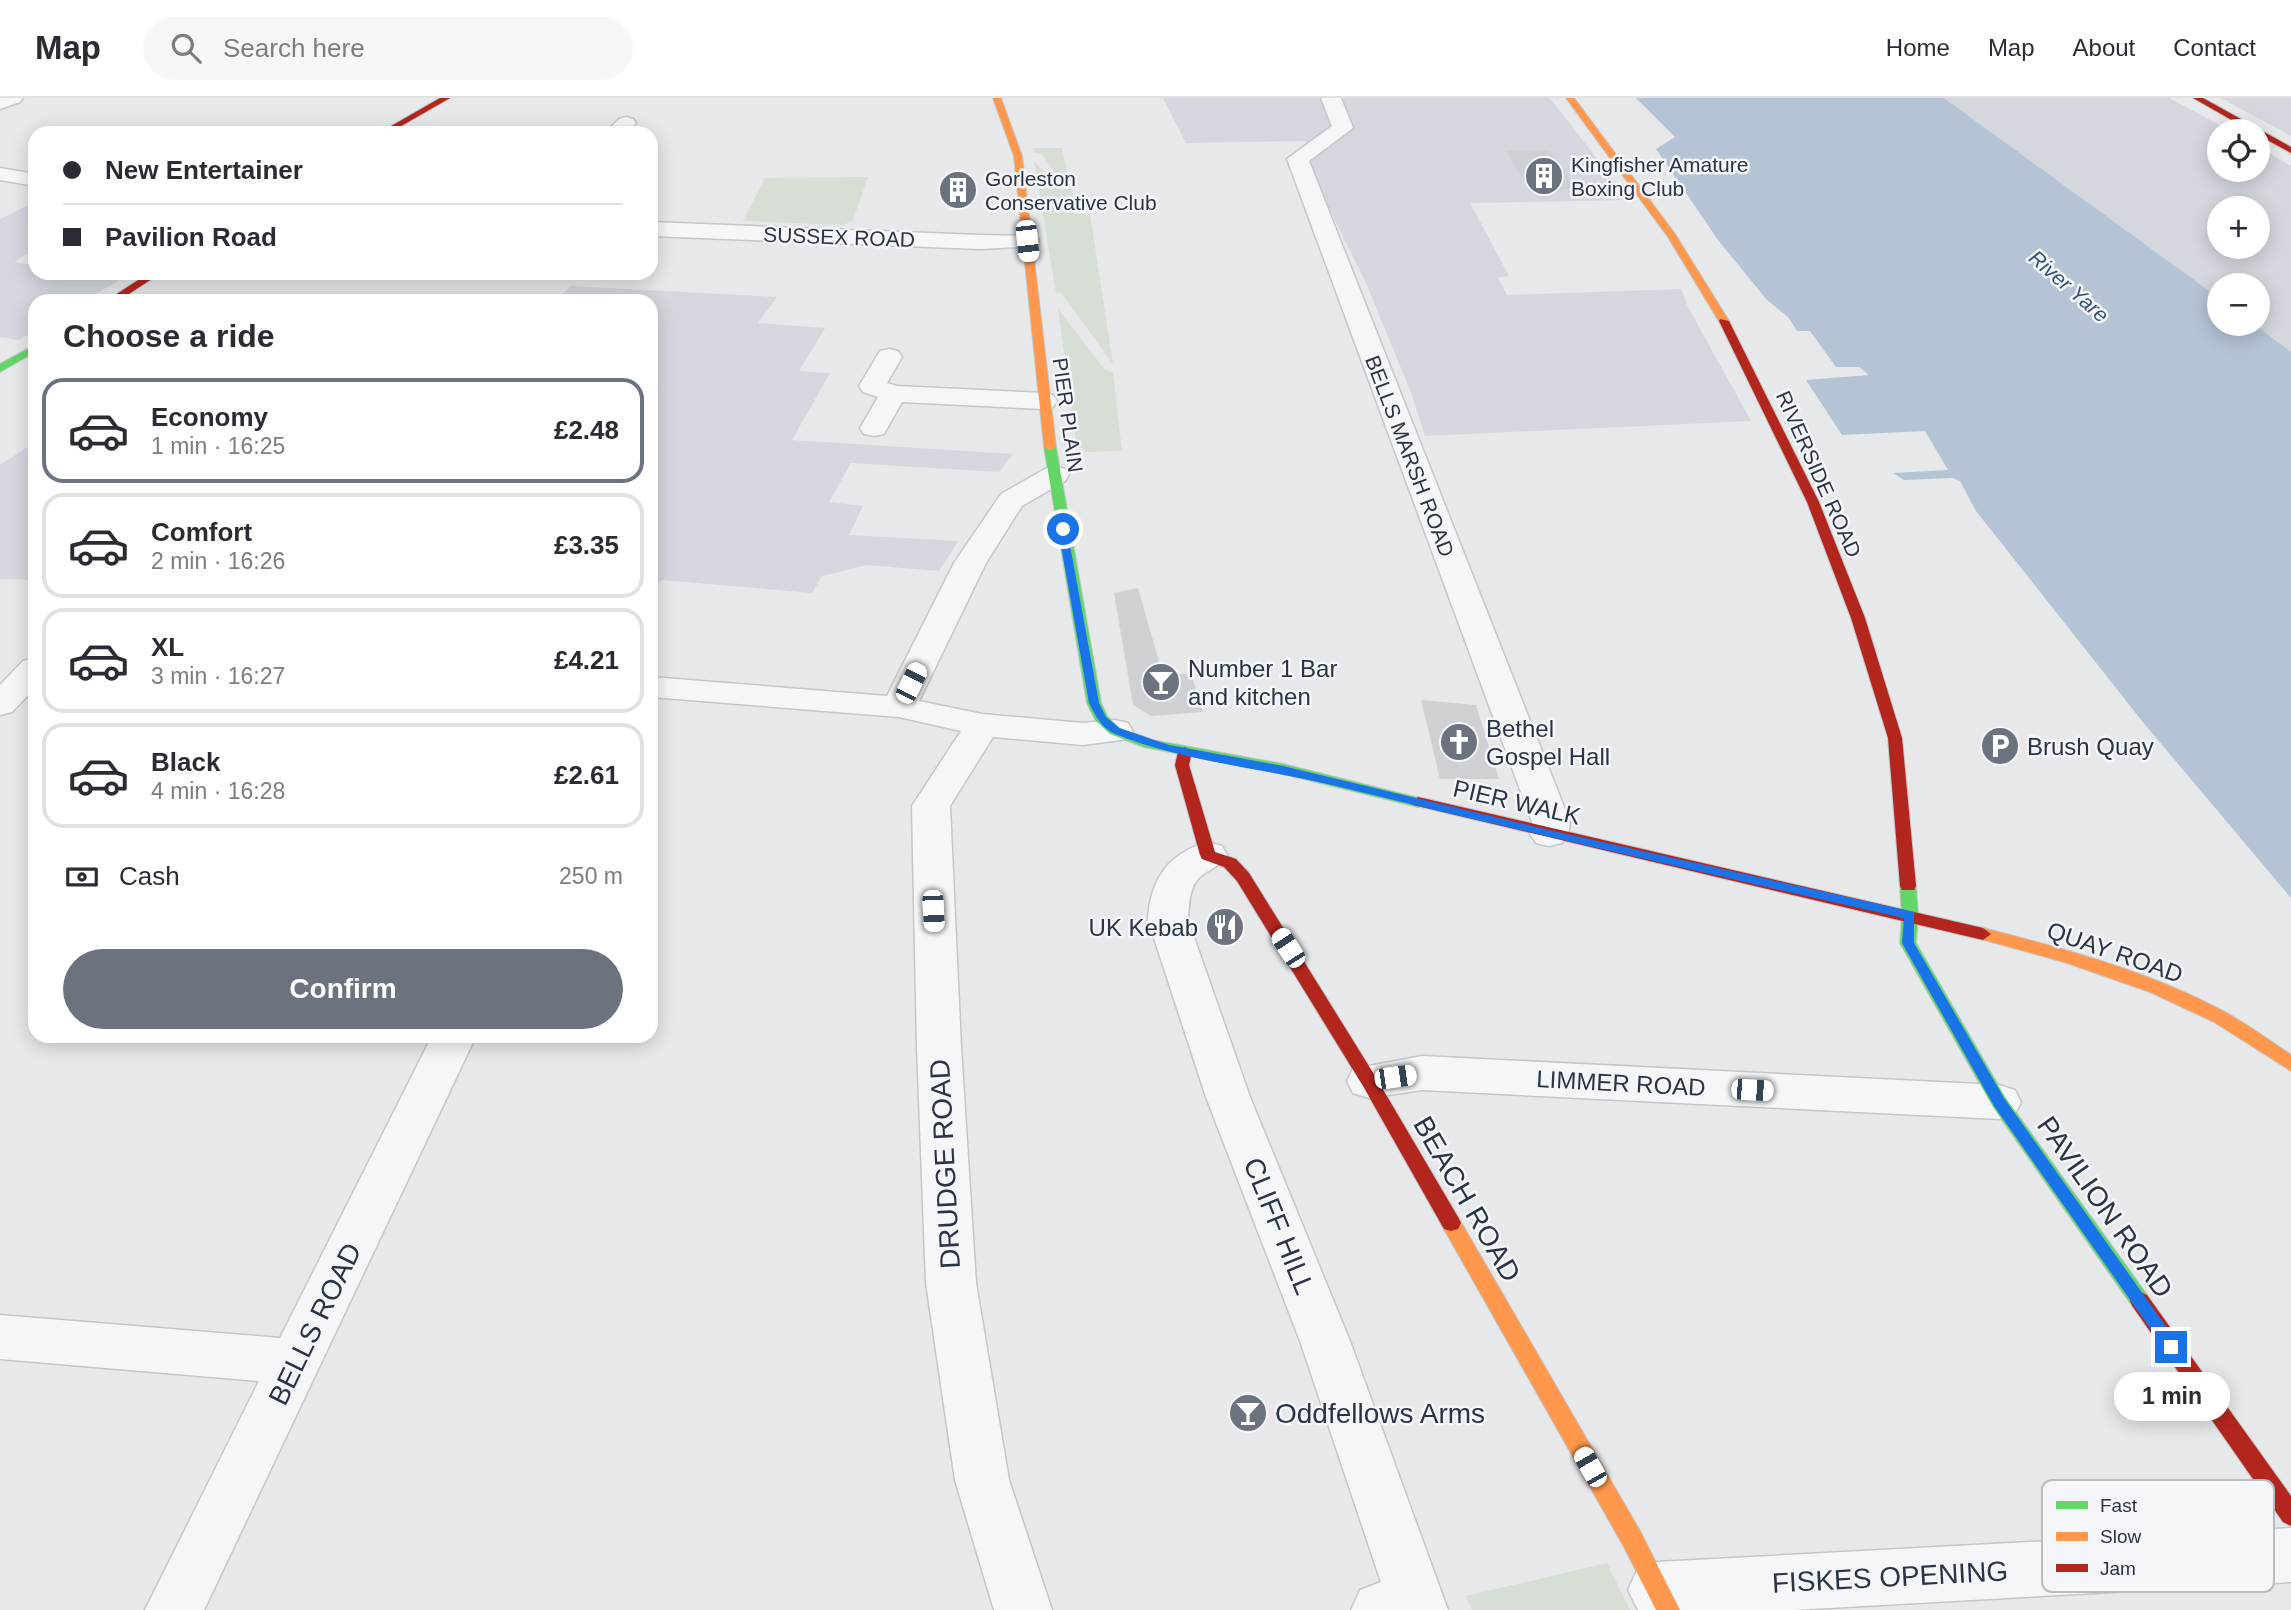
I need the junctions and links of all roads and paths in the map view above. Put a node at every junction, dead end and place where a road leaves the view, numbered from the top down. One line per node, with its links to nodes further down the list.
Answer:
1 (13, 98): 7 (street)
2 (446, 98): 8 (street)
3 (997, 98): 13 (street, PIER PLAIN)
4 (1331, 98): 32 (street, BELLS MARSH ROAD)
5 (1570, 98): 34 (street, RIVERSIDE ROAD)
6 (2197, 98): 9 (street)
7 (0, 103)
8 (396, 126)
9 (2291, 150)
10 (0, 174): 11 (street)
11 (28, 179)
12 (658, 229): 13 (street, SUSSEX ROAD)
13 (1027, 241): 20 (street, PIER PLAIN)
14 (145, 280): 15 (street)
15 (122, 294)
16 (28, 352): 18 (street)
17 (889, 357): 19 (street)
18 (0, 369)
19 (893, 394): 20 (street); 21 (street)
20 (1043, 401): 22 (street, PIER PLAIN)
21 (874, 428)
22 (1055, 475): 28 (street); 30 (street, PIER PLAIN)
23 (0, 663): 24 (street)
24 (28, 665)
25 (28, 674): 27 (street)
26 (658, 688): 28 (street)
27 (0, 705)
28 (900, 707): 29 (street)
29 (982, 725): 30 (street); 48 (street, DRUDGE ROAD)
30 (1115, 730): 31 (street, PIER WALK)
31 (1185, 752): 32 (street, PIER WALK); 33 (street)
32 (1549, 834): 34 (street, PIER WALK)
33 (1208, 855): 37 (street, BEACH ROAD); 46 (street, CLIFF HILL)
34 (1910, 915): 36 (street, QUAY ROAD); 38 (street, PAVILION ROAD)
35 (451, 1043): 40 (street, BELLS ROAD)
36 (2291, 1064)
37 (1369, 1081): 38 (street, LIMMER ROAD); 45 (street, BEACH ROAD)
38 (1999, 1102): 41 (street, PAVILION ROAD)
39 (0, 1337): 40 (street)
40 (297, 1362): 47 (street, BELLS ROAD)
41 (2262, 1480)
42 (2274, 1498): 43 (street, PAVILION ROAD)
43 (2288, 1518)
44 (2042, 1550): 45 (street, FISKES OPENING)
45 (1663, 1600)
46 (1405, 1608)
47 (174, 1610)
48 (1023, 1610)

